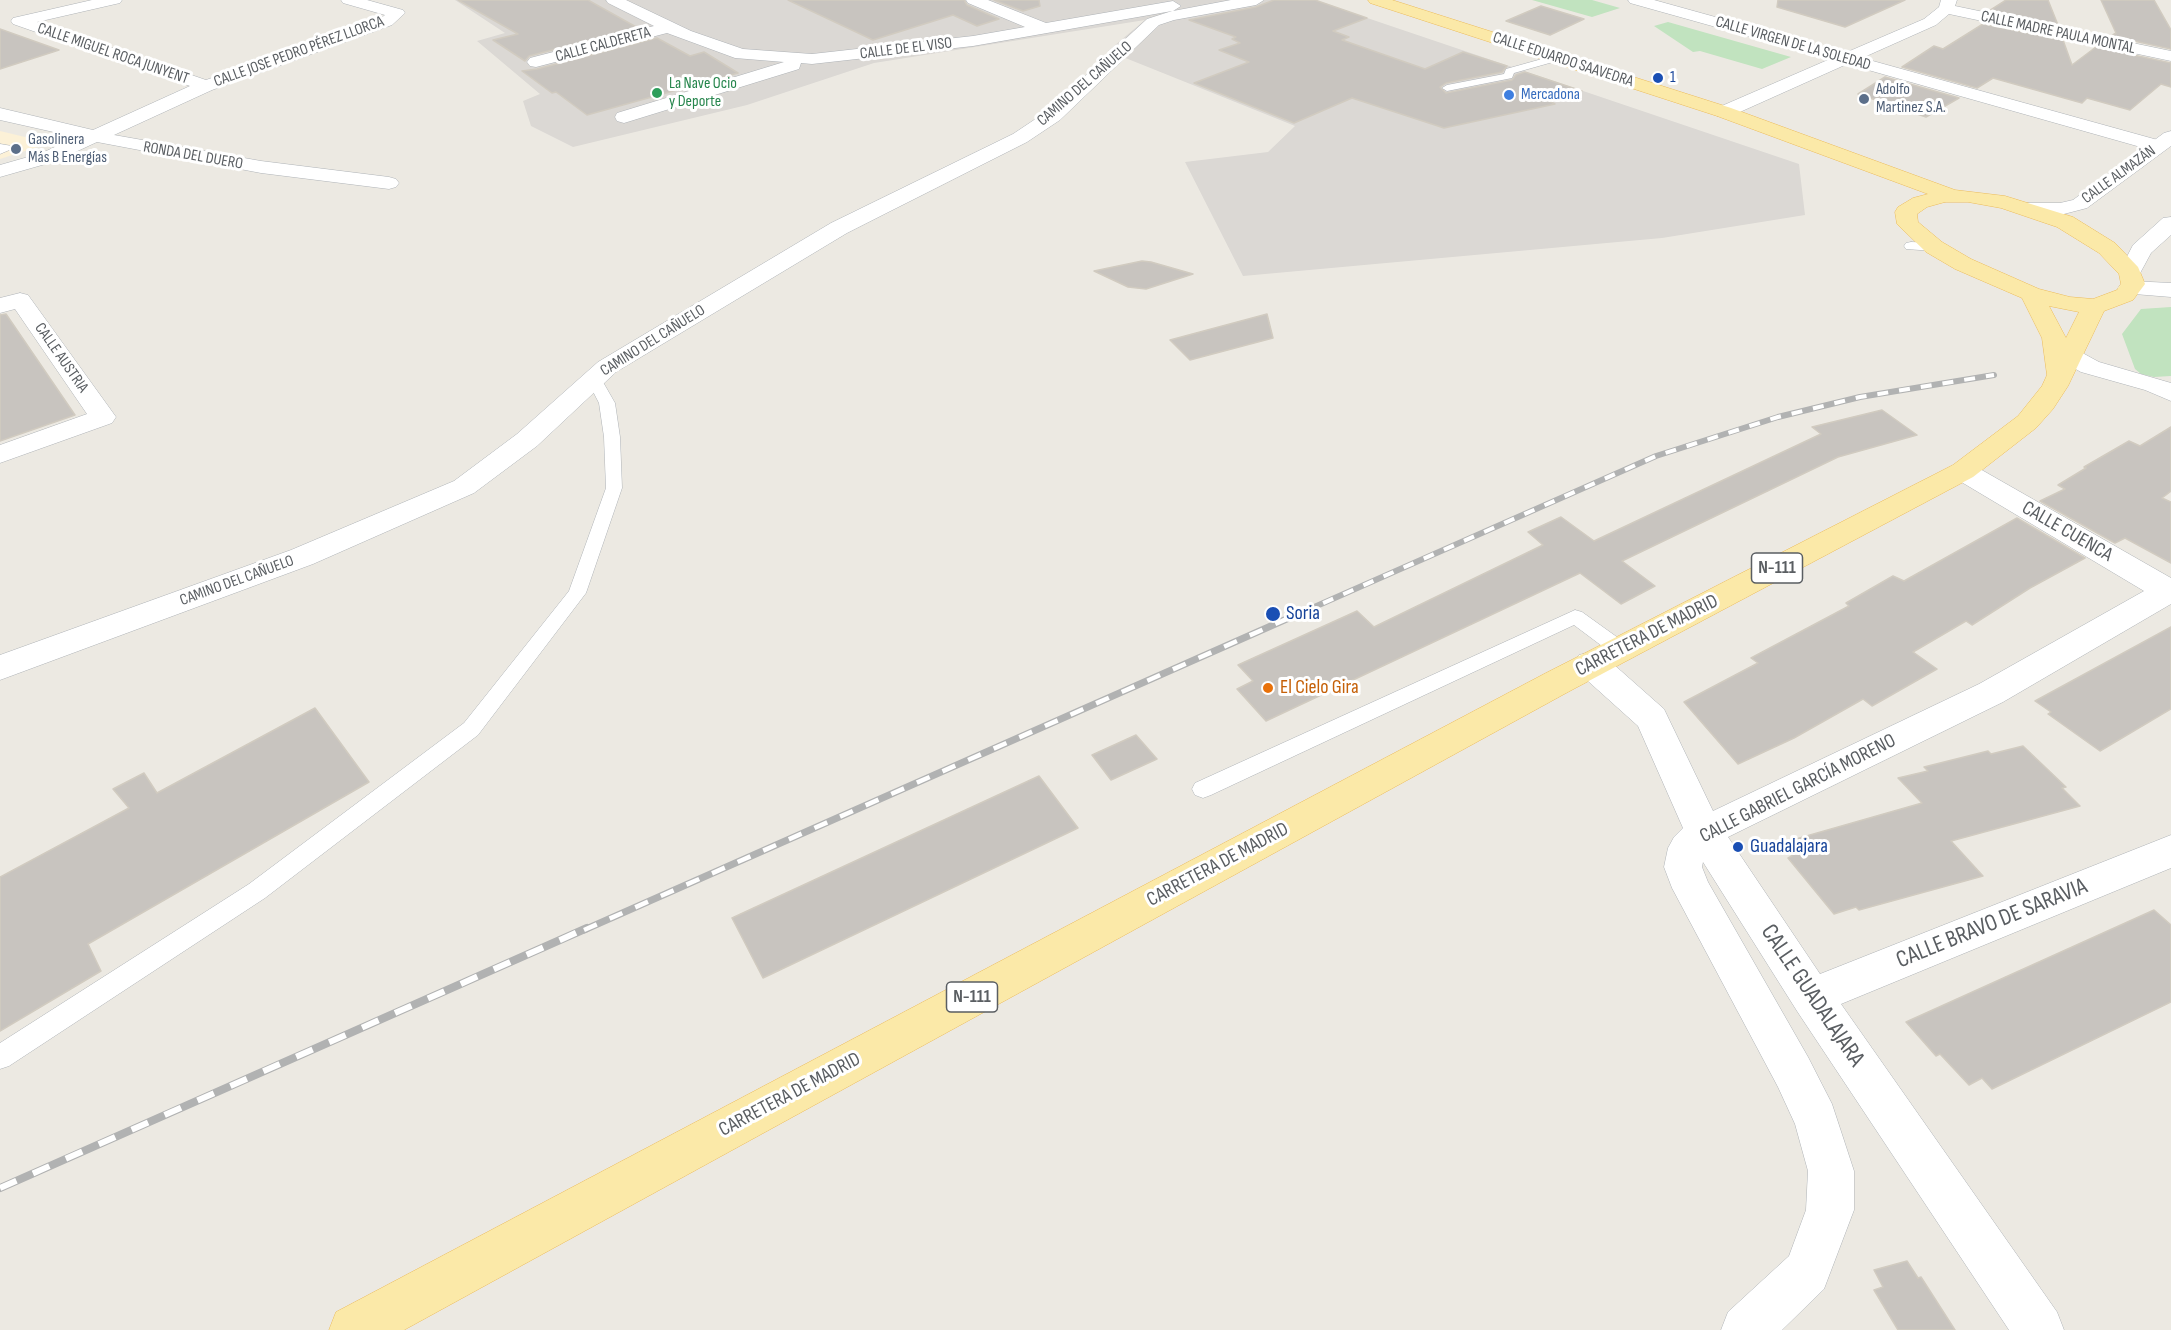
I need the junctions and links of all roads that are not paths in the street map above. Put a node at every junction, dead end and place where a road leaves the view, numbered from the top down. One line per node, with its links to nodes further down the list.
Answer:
1 (114, 0): 11 (street)
2 (349, 0): 22 (street, CALLE JOSE PEDRO PÉREZ LLORCA)
3 (614, 0): 13 (street, CALLE DE EL VISO)
4 (974, 0): 14 (street)
5 (1207, 0): 14 (street, CALLE DE EL VISO)
6 (1256, 0): 42 (street, CAMINO DEL CAÑUELO)
7 (1360, 0): 18 (main road, CALLE EDUARDO SAAVEDRA)
8 (1376, 0): 24 (main road, CALLE EDUARDO SAAVEDRA)
9 (1636, 0): 16 (street, CALLE VIRGEN DE LA SOLEDAD)
10 (1947, 5): 15 (street, CALLE MADRE PAULA MONTAL); 16 (street)
11 (19, 21): 12 (street); 22 (street, CALLE MIGUEL ROCA JUNYENT)
12 (0, 25)
13 (669, 27): 17 (street, CALLE DE EL VISO); 19 (street, CALLE CALDERETA)
14 (1045, 29): 17 (street, CALLE DE EL VISO)
15 (2171, 56)
16 (1844, 58): 24 (street); 28 (street, CALLE VIRGEN DE LA SOLEDAD)
17 (812, 59): 26 (street)
18 (1549, 60): 20 (lane); 29 (main road, CALLE EDUARDO SAAVEDRA)
19 (536, 62)
20 (1510, 71): 21 (lane); 23 (lane)
21 (1459, 79)
22 (206, 86): 27 (street, CALLE JOSE PEDRO PÉREZ LLORCA)
23 (1447, 88)
24 (1724, 112): 29 (main road, CALLE EDUARDO SAAVEDRA)
25 (0, 114): 27 (street, RONDA DEL DUERO)
26 (624, 117)
27 (94, 137): 30 (street, CALLE JOSE PEDRO PÉREZ LLORCA); 31 (street, RONDA DEL DUERO)
28 (2165, 141): 34 (street, CALLE ALMAZÁN)
29 (1819, 150): 32 (main road, CALLE EDUARDO SAAVEDRA); 33 (main road, CALLE EDUARDO SAAVEDRA)
30 (0, 171)
31 (389, 183)
32 (1953, 196): 33 (main road); 34 (main road)
33 (1929, 200): 38 (main road)
34 (2028, 209): 36 (main road)
35 (2171, 223): 36 (street)
36 (2131, 280): 37 (street); 40 (main road)
37 (2171, 289)
38 (2031, 294): 40 (main road); 41 (main road)
39 (10, 303): 44 (street, CALLE AUSTRIA)
40 (2094, 306): 41 (main road, CARRETERA DE MADRID)
41 (2062, 361): 43 (street); 45 (main road, CARRETERA DE MADRID / N-111)
42 (594, 378): 48 (street, CAMINO DEL CAÑUELO); 53 (lane)
43 (2165, 387)
44 (0, 455)
45 (1963, 471): 46 (street, CALLE CUENCA); 47 (main road, CARRETERA DE MADRID / N-111)
46 (2170, 591): 50 (street, CALLE GABRIEL GARCÍA MORENO)
47 (1606, 657): 49 (lane); 50 (street, CALLE GUADALAJARA); 54 (main road, CARRETERA DE MADRID / N-111)
48 (0, 668)
49 (1203, 789)
50 (1704, 832): 52 (street, CALLE GUADALAJARA); 55 (street, CALLE GABRIEL GARCÍA MORENO)
51 (2164, 864): 52 (street, CALLE BRAVO DE SARAVIA)
52 (1812, 997): 56 (street, CALLE GUADALAJARA)
53 (0, 1057)
54 (354, 1330)
55 (1746, 1330)
56 (2039, 1330)

